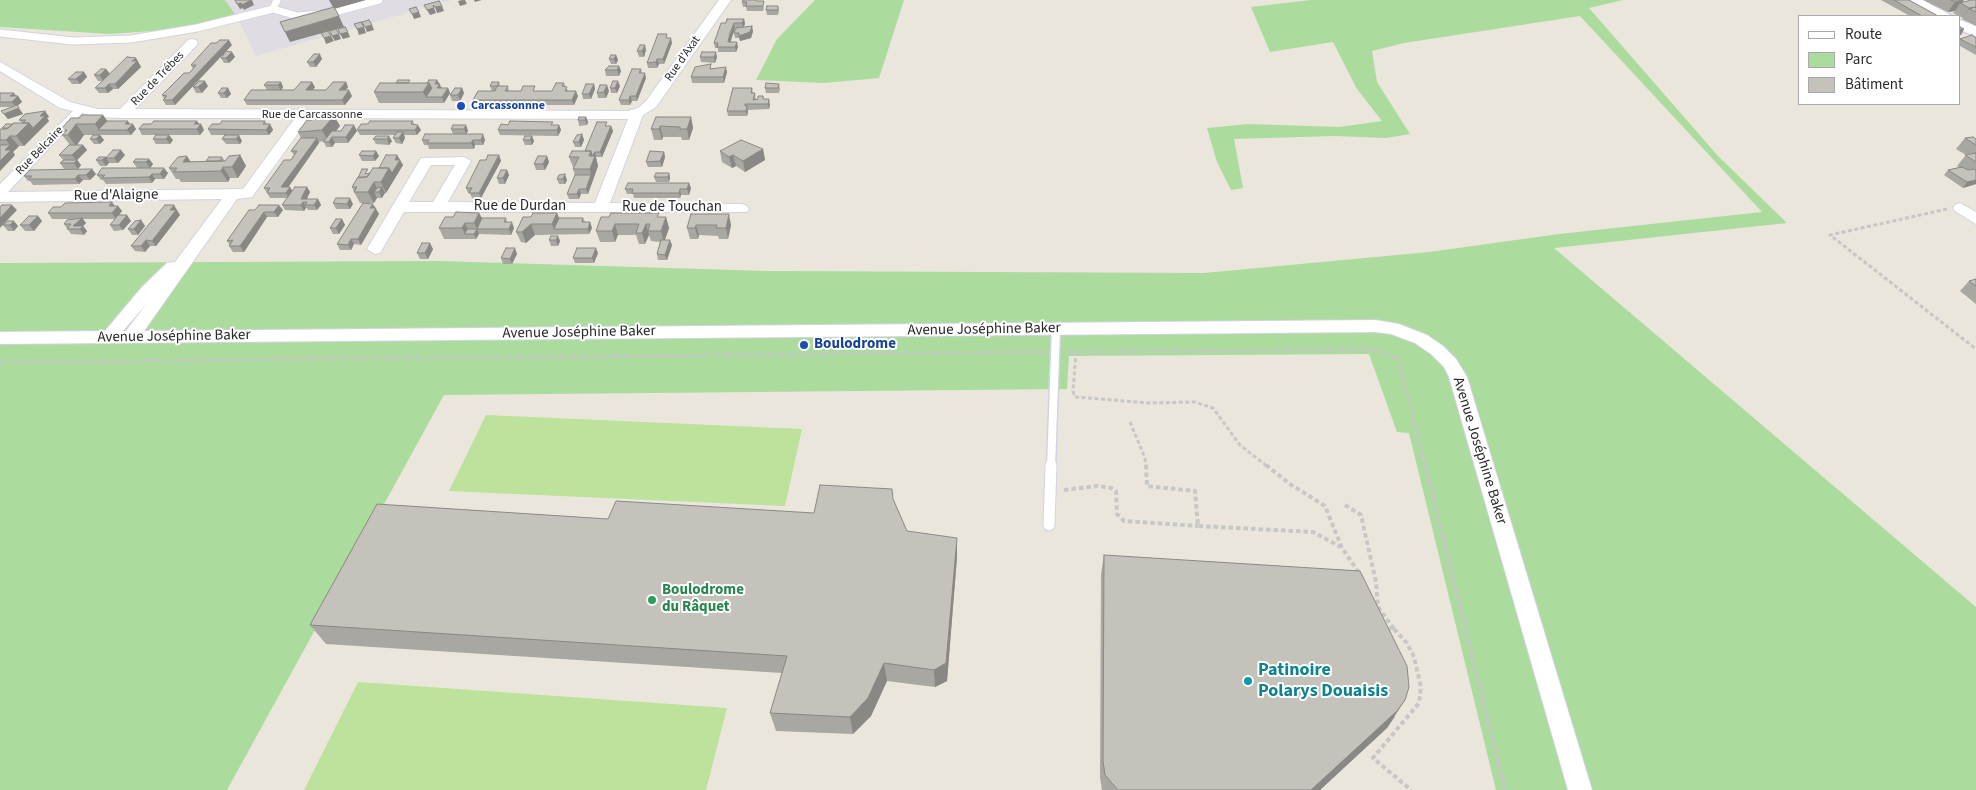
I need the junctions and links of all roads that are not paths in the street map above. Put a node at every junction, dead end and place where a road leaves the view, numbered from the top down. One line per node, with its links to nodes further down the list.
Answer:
1 (277, 0): 5 (lane)
2 (379, 0): 5 (lane)
3 (725, 0): 14 (street, Rue d'Axat)
4 (1912, 0): 6 (street)
5 (273, 9): 9 (lane)
6 (1943, 15)
7 (1961, 24): 8 (street)
8 (1976, 32)
9 (0, 33)
10 (192, 43): 13 (street, Rue de Trébes)
11 (0, 66): 12 (street, Rue de Carcassonne)
12 (80, 110): 13 (street, Rue de Carcassonne); 16 (street, Rue Belcaire)
13 (123, 114): 15 (street, Rue de Carcassonne)
14 (636, 114): 15 (street, Rue de Carcassonne); 22 (street)
15 (304, 115): 17 (street)
16 (0, 192)
17 (233, 194): 18 (street, Rue d'Alaigne); 26 (street)
18 (0, 197)
19 (1976, 205): 24 (street)
20 (399, 207): 21 (street, Rue de Durdan); 21 (street); 25 (street)
21 (438, 207): 22 (street, Rue de Durdan)
22 (601, 208): 23 (street, Rue de Touchan)
23 (742, 209)
24 (1976, 220)
25 (375, 249)
26 (188, 253): 28 (street); 29 (street)
27 (1056, 329): 29 (street, Avenue Joséphine Baker); 31 (lane); 32 (street, Avenue Joséphine Baker)
28 (109, 337): 29 (street, Avenue Joséphine Baker); 30 (street, Avenue Joséphine Baker)
29 (130, 337)
30 (0, 338)
31 (1049, 525)
32 (1580, 790)

